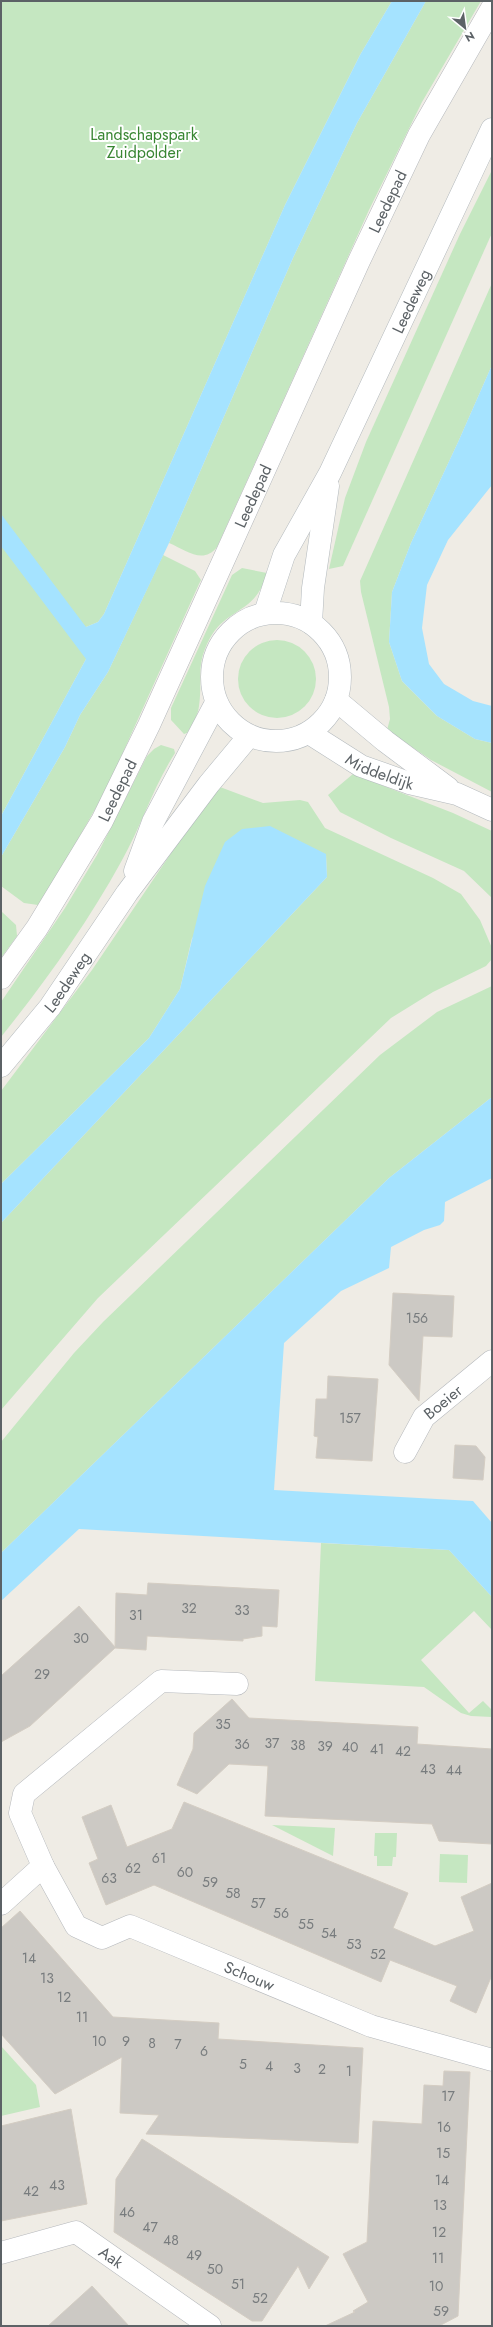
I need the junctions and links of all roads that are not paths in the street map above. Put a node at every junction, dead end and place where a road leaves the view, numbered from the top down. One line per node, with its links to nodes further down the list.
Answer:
1 (492, 8): 13 (street, Leedepad)
2 (492, 129): 3 (street, Leedeweg)
3 (330, 473): 4 (street, Leedeweg); 5 (street, Leedeweg)
4 (265, 613): 5 (street); 7 (street)
5 (311, 623): 6 (street)
6 (336, 700): 8 (street); 10 (street, Middeldijk)
7 (216, 703): 9 (street); 12 (street, Leedeweg)
8 (309, 733): 9 (street); 10 (street, Middeldijk)
9 (249, 736): 12 (street, Leedeweg)
10 (457, 794): 11 (street, Middeldijk)
11 (492, 810)
12 (127, 894): 14 (street, Leedeweg)
13 (1, 978)
14 (1, 1066)
15 (492, 1360): 16 (street, Boeier)
16 (405, 1452)
17 (237, 1684): 18 (street, Schouw)
18 (43, 1866): 19 (street); 20 (street, Schouw)
19 (1, 1904)
20 (492, 2060)
21 (1, 2253): 22 (street, Aak)
22 (210, 2326)

